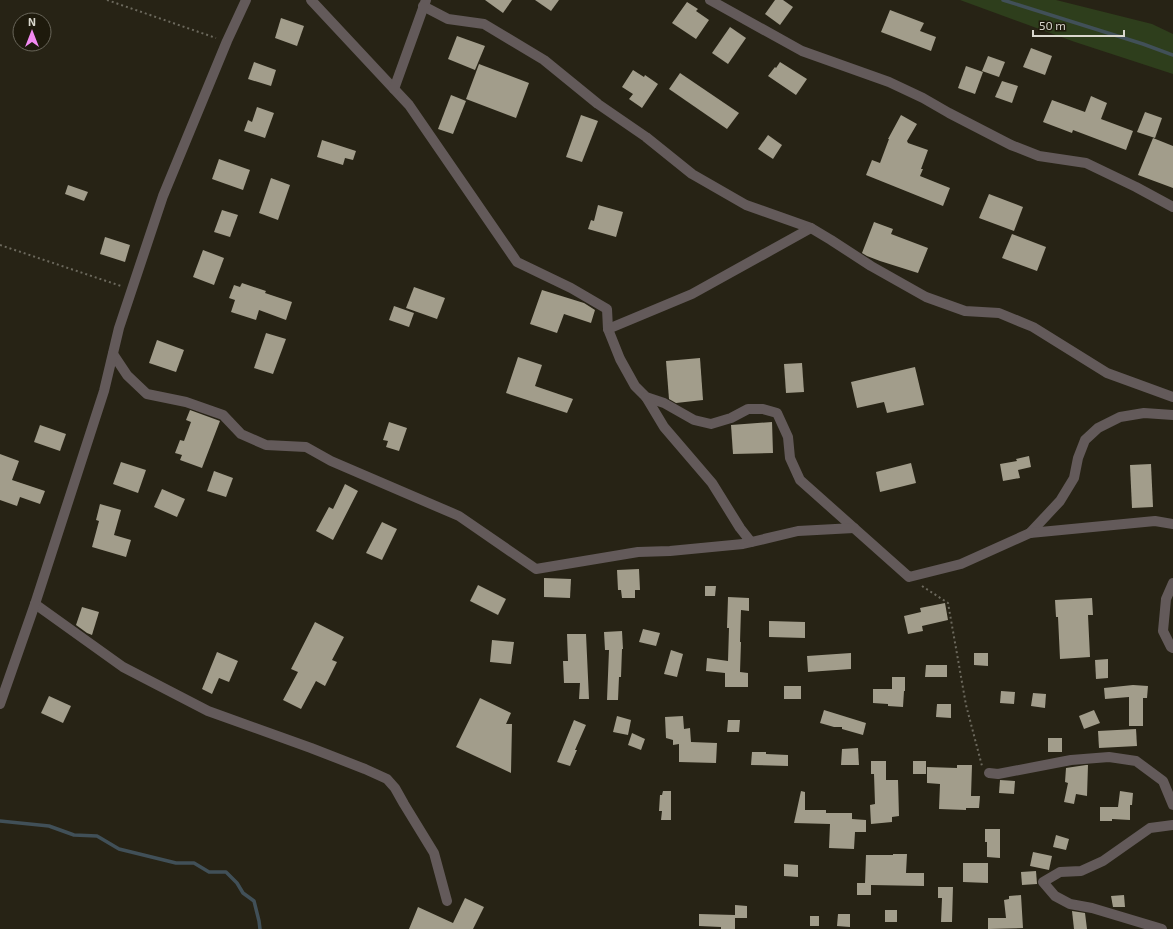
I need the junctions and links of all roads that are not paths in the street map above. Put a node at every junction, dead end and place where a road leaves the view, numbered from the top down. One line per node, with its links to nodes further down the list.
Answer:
1 (246, 0): 9 (street)
2 (311, 0): 5 (street)
3 (710, 0): 6 (street)
4 (424, 3): 5 (street); 7 (street)
5 (394, 89): 8 (street)
6 (1173, 206)
7 (811, 228): 8 (street); 11 (street)
8 (608, 329): 10 (street)
9 (113, 354): 16 (street); 18 (street)
10 (646, 397): 14 (street); 16 (street)
11 (1173, 397)
12 (1173, 415): 15 (street)
13 (1173, 524): 15 (street)
14 (854, 528): 15 (street); 16 (street)
15 (1030, 532)
16 (751, 542)
17 (1173, 583): 19 (street)
18 (35, 604): 20 (street); 24 (street)
19 (1173, 648)
20 (0, 704)
21 (990, 773): 22 (street)
22 (1173, 805)
23 (1173, 825): 25 (street)
24 (446, 901)
25 (1162, 929)

